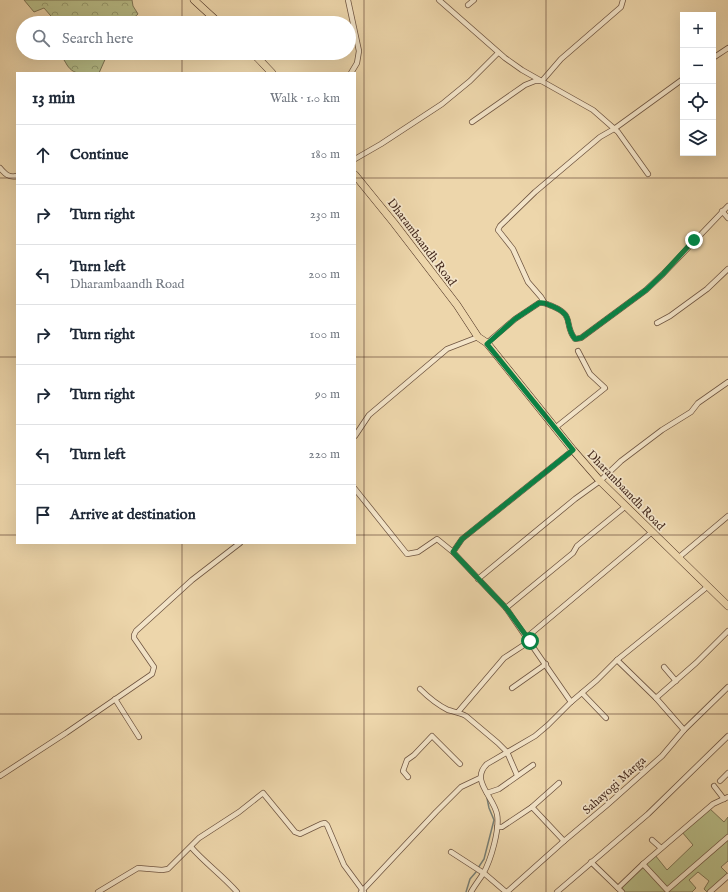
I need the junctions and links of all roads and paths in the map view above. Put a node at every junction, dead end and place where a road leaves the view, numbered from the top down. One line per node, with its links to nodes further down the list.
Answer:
1 (194, 0): 7 (main road)
2 (348, 0): 8 (street)
3 (439, 0): 11 (street)
4 (474, 0): 6 (street)
5 (623, 0): 16 (street)
6 (468, 5)
7 (211, 16)
8 (351, 16)
9 (356, 41): 15 (street)
10 (728, 48): 12 (street)
11 (498, 53): 16 (street); 20 (street)
12 (716, 56)
13 (260, 60): 14 (main road)
14 (271, 72)
15 (352, 72)
16 (542, 81): 18 (street); 19 (street)
17 (680, 81): 19 (street)
18 (472, 122)
19 (614, 129): 22 (street); 29 (street)
20 (356, 158)
21 (0, 168): 23 (street)
22 (648, 174)
23 (16, 176)
24 (356, 176): 31 (main road, Dharambaandh Road)
25 (728, 206): 26 (street)
26 (722, 211): 27 (street); 29 (street)
27 (728, 218)
28 (728, 269): 30 (street)
29 (544, 302): 32 (street)
30 (657, 323)
31 (478, 337): 32 (main road, Dharambaandh Road); 36 (street)
32 (487, 344): 35 (main road, Dharambaandh Road)
33 (578, 351): 35 (street)
34 (728, 382): 38 (street)
35 (555, 428): 37 (main road, Dharambaandh Road)
36 (356, 434)
37 (573, 450): 38 (main road, Dharambaandh Road); 44 (street)
38 (600, 481): 40 (main road, Dharambaandh Road); 46 (street)
39 (356, 490): 44 (street)
40 (626, 506): 42 (main road, Dharambaandh Road); 49 (street)
41 (728, 516): 45 (street)
42 (652, 532): 45 (main road, Dharambaandh Road); 51 (street)
43 (239, 544): 61 (street)
44 (453, 552): 46 (street)
45 (678, 558): 47 (main road, Dharambaandh Road)
46 (478, 580): 49 (street)
47 (707, 587): 48 (main road, Dharambaandh Road); 52 (street)
48 (728, 606)
49 (506, 608): 51 (street)
50 (728, 631): 55 (street)
51 (529, 639): 53 (street); 63 (street)
52 (617, 660): 59 (street); 60 (street)
53 (546, 664): 57 (street); 62 (street)
54 (664, 667): 55 (street)
55 (676, 681): 60 (street)
56 (728, 687): 65 (street, Sahayogi Marga)
57 (512, 688)
58 (420, 689): 63 (street)
59 (582, 693): 62 (street); 64 (street)
60 (656, 698): 65 (street)
61 (115, 699): 67 (street); 73 (street)
62 (571, 702): 68 (street)
63 (458, 712): 68 (street)
64 (606, 718)
65 (684, 730): 85 (street, Sahayogi Marga)
66 (728, 736): 89 (street)
67 (139, 737)
68 (507, 752): 72 (street); 75 (street)
69 (460, 764): 74 (street)
70 (533, 765): 72 (street)
71 (728, 773): 76 (street)
72 (517, 775): 79 (street)
73 (0, 776)
74 (408, 777)
75 (480, 778): 79 (street); 94 (street)
76 (720, 781)
77 (559, 783): 81 (street)
78 (714, 786): 80 (street)
79 (488, 794): 82 (street)
80 (726, 798): 87 (street)
81 (532, 807): 82 (street); 85 (street)
82 (497, 827): 91 (street)
83 (728, 837): 90 (street)
84 (652, 840): 87 (street)
85 (564, 841): 98 (street, Sahayogi Marga)
86 (191, 847): 94 (street); 95 (street); 96 (street)
87 (661, 848): 90 (street)
88 (451, 852): 91 (street, Sahayogi Marga)
89 (591, 862): 93 (street); 99 (street)
90 (643, 864): 93 (street)
91 (483, 873): 97 (street); 98 (street, Sahayogi Marga)
92 (728, 876): 101 (street)
93 (618, 888): 100 (street)
94 (363, 891)
95 (98, 892)
96 (237, 892)
97 (471, 892)
98 (507, 892)
99 (557, 892)
100 (622, 892)
101 (710, 892)

